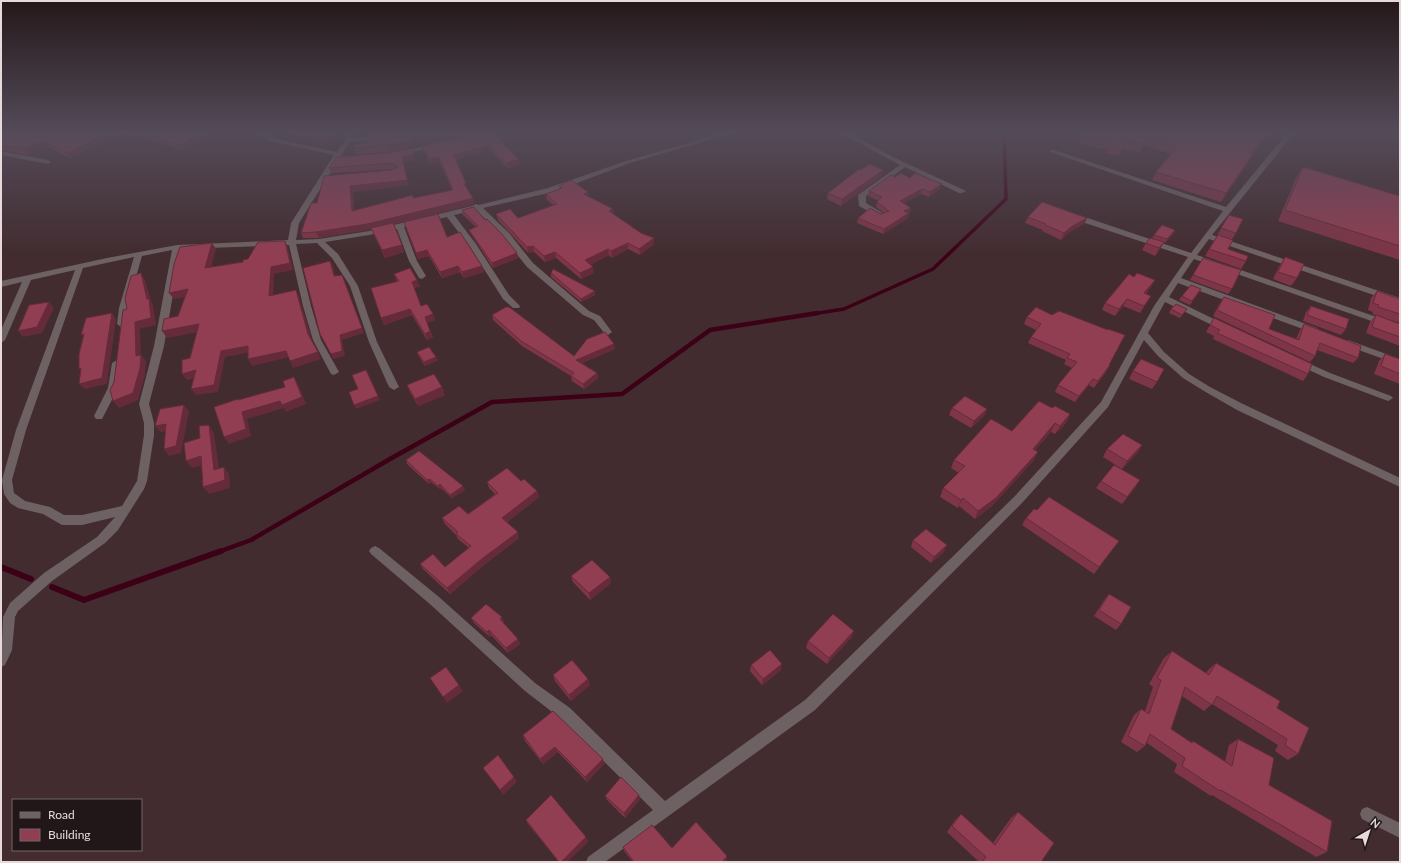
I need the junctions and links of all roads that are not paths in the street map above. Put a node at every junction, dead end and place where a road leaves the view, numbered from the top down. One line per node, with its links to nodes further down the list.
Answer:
1 (327, 172): 8 (street)
2 (600, 172): 10 (street)
3 (894, 172): 14 (street)
4 (922, 172): 9 (street)
5 (1115, 172): 11 (street)
6 (1259, 172): 11 (street)
7 (335, 177): 8 (street)
8 (323, 178): 18 (street)
9 (962, 191)
10 (476, 206): 12 (street); 33 (street)
11 (1228, 210): 16 (street)
12 (448, 213): 15 (street); 29 (street)
13 (1063, 213): 21 (street)
14 (883, 215)
15 (400, 225): 17 (street); 23 (street)
16 (1207, 236): 21 (street); 28 (street)
17 (319, 241): 18 (street); 42 (street)
18 (292, 242): 19 (street); 41 (street)
19 (177, 248): 20 (street); 46 (street)
20 (139, 254): 22 (street); 32 (street)
21 (1193, 256): 25 (street); 30 (street)
22 (80, 266): 24 (street); 46 (street)
23 (422, 276)
24 (28, 278): 26 (street); 36 (street)
25 (1176, 279): 27 (street); 35 (street)
26 (1, 284)
27 (1164, 298): 31 (street); 34 (street)
28 (1400, 301)
29 (516, 306)
30 (1400, 328)
31 (1230, 330)
32 (120, 332)
33 (608, 332)
34 (1143, 333): 45 (street); 49 (street)
35 (1325, 334)
36 (1, 340)
37 (1340, 340): 40 (street)
38 (118, 355): 44 (street)
39 (1289, 358): 43 (street)
40 (1400, 362)
41 (334, 372)
42 (394, 388)
43 (1388, 398)
44 (100, 416)
45 (1400, 483)
46 (124, 510): 48 (street)
47 (375, 551): 49 (street)
48 (1, 661)
49 (664, 810): 52 (street)
50 (1367, 814): 51 (street)
51 (1400, 831)
52 (600, 860)

